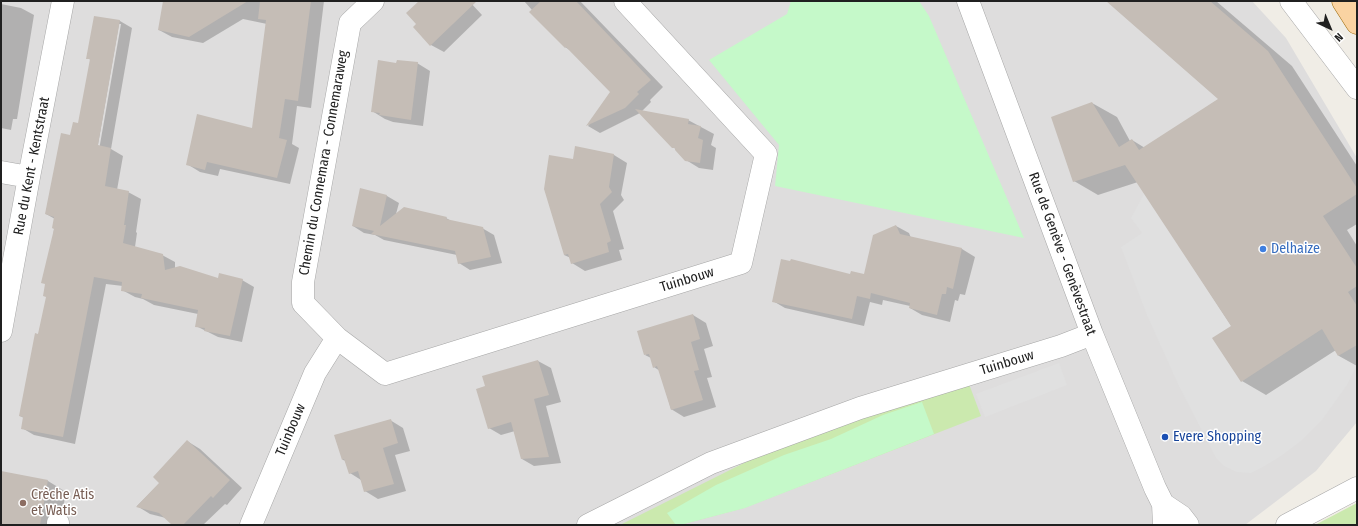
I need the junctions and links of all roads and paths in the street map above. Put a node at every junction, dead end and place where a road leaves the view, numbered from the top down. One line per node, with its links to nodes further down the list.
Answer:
1 (64, 1): 10 (street, Rue du Kent - Kentstraat)
2 (373, 1): 11 (street, Chemin du Connemara - Connemaraweg)
3 (625, 1): 14 (street, Tuinbouw)
4 (968, 1): 13 (street, Rue de Genève - Genèvestraat)
5 (1291, 1): 8 (street)
6 (1343, 1): 7 (main road)
7 (1357, 22)
8 (1357, 88)
9 (1, 172): 10 (street)
10 (29, 177): 12 (street, Rue du Kent - Kentstraat)
11 (303, 303): 14 (street, Tuinbouw)
12 (1, 331)
13 (1092, 334): 16 (street, Rue de Genève - Genèvestraat); 18 (street, Tuinbouw)
14 (337, 338): 17 (street, Tuinbouw)
15 (1357, 488): 20 (street)
16 (1164, 515): 19 (street, Rue de Genève - Genèvestraat)
17 (251, 525)
18 (588, 525)
19 (1188, 525)
20 (1287, 525)

